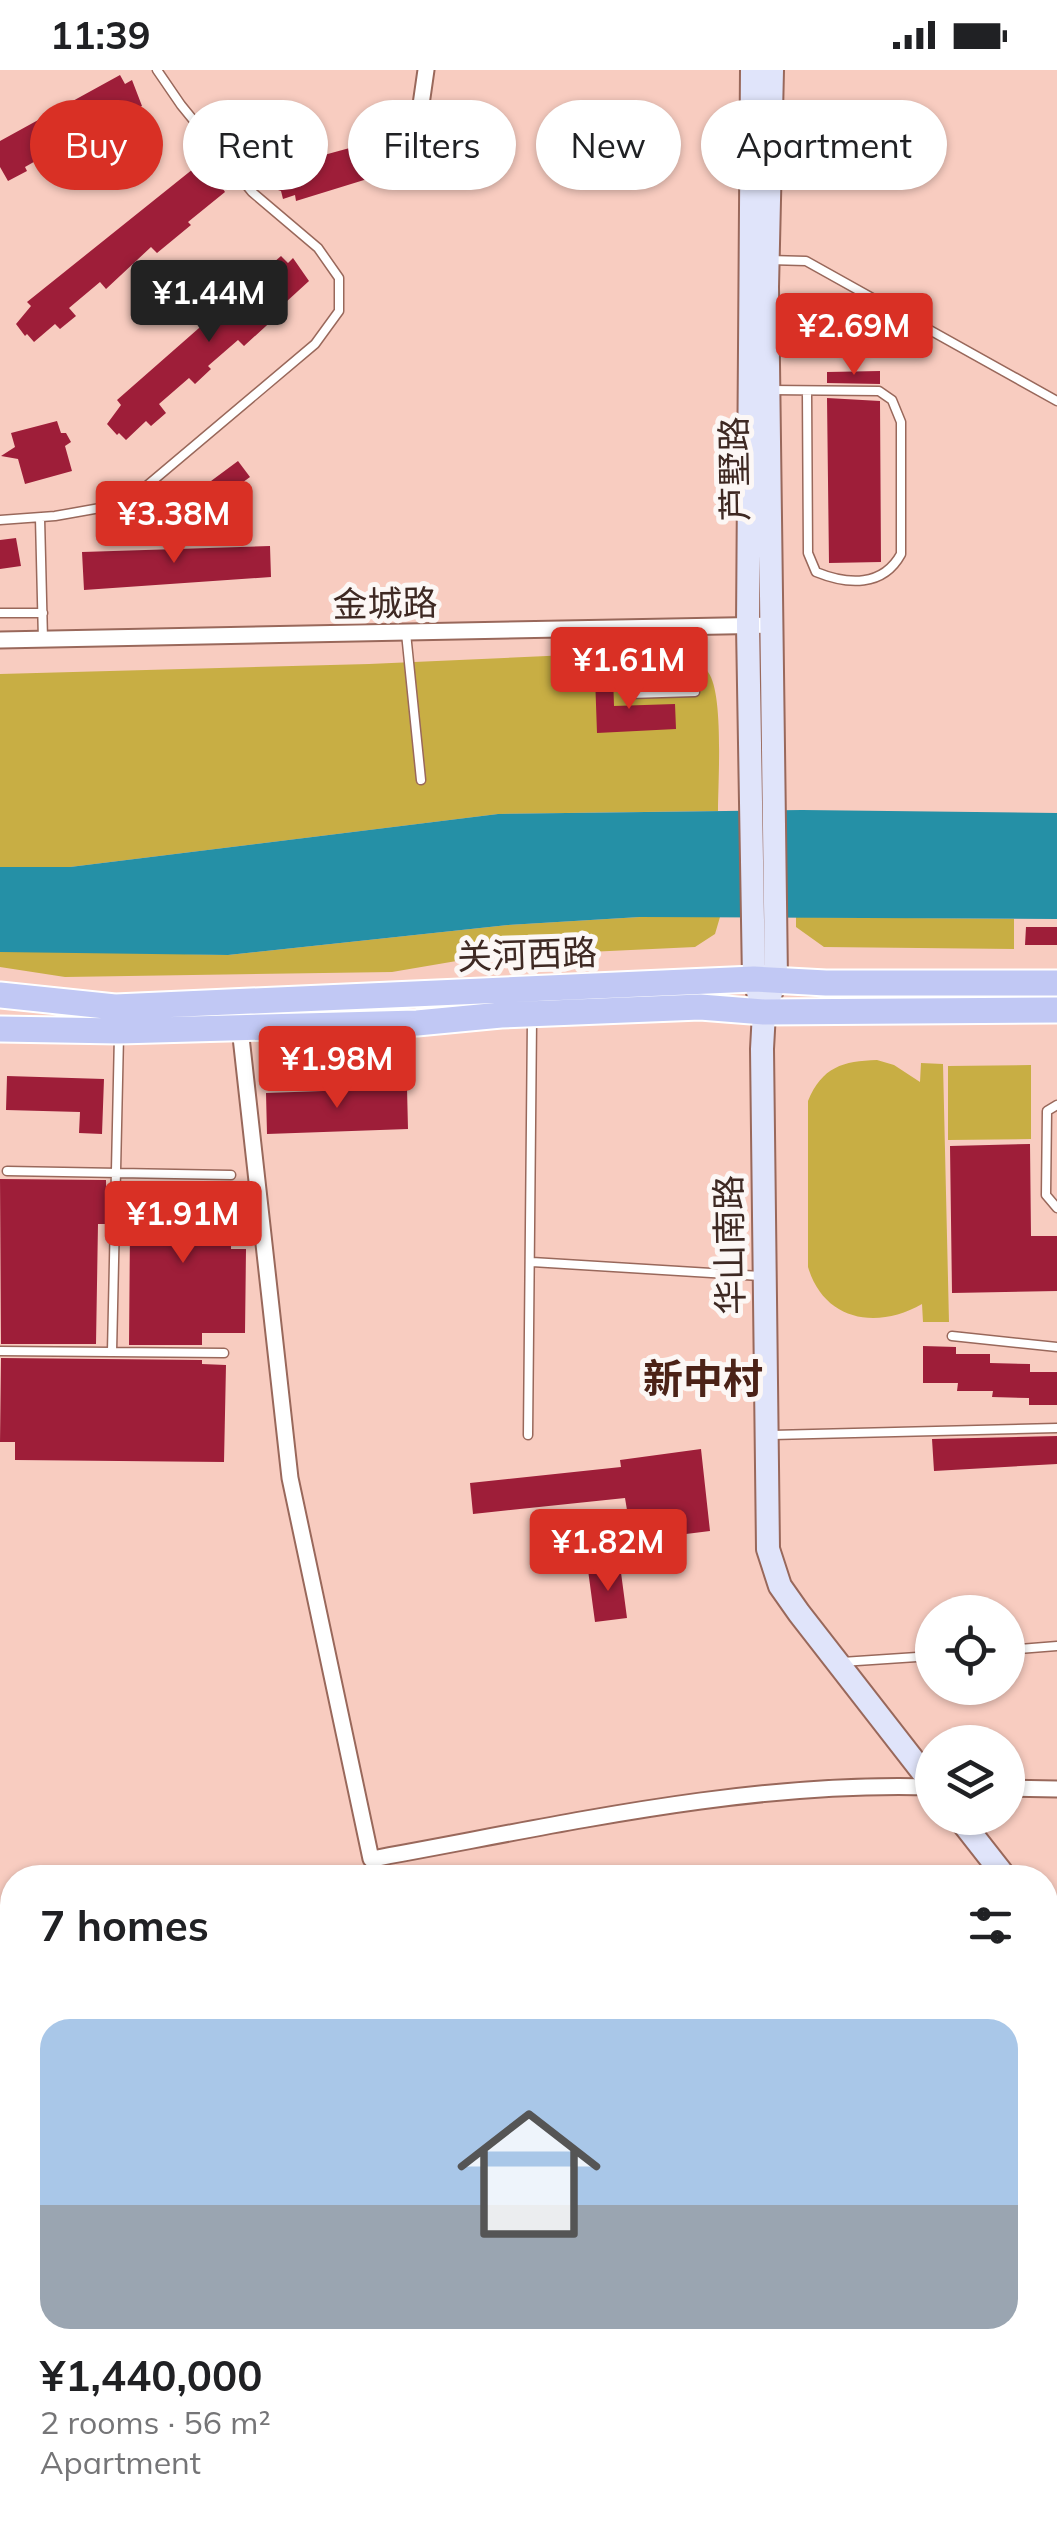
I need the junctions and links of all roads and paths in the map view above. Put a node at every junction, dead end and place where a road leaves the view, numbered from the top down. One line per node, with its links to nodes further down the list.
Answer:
1 (157, 70): 10 (lane)
2 (426, 70): 5 (street)
3 (752, 70): 6 (main road, 芦墅路)
4 (772, 70): 6 (main road, 芦墅路)
5 (422, 100)
6 (759, 259): 7 (main road, 芦墅路); 9 (lane); 14 (main road, 芦墅路)
7 (768, 390): 8 (lane); 14 (main road, 芦墅路)
8 (807, 392): 8 (lane)
9 (1057, 401)
10 (40, 518): 11 (lane); 12 (lane)
11 (0, 520)
12 (44, 612): 13 (lane); 18 (lane)
13 (0, 613)
14 (760, 625): 15 (street, 金城路); 21 (main road, 芦墅路)
15 (626, 628): 16 (street, 金城路); 19 (lane)
16 (406, 632): 18 (street, 金城路); 20 (lane)
17 (0, 640): 18 (street, 金城路)
18 (44, 640)
19 (696, 692)
20 (421, 780)
21 (765, 979): 22 (main road, 关河西路); 23 (main road, 关河西路); 25 (main road)
22 (1057, 983)
23 (0, 995)
24 (1057, 1010): 25 (main road, 关河西路)
25 (764, 1012): 26 (main road, 关河西路); 36 (main road, 华山南路)
26 (532, 1014): 27 (main road, 关河西路); 35 (lane)
27 (240, 1028): 29 (main road, 关河西路); 50 (street)
28 (0, 1029): 29 (main road, 关河西路)
29 (119, 1030): 32 (lane)
30 (1057, 1105): 34 (lane)
31 (7, 1171): 32 (lane)
32 (116, 1173): 33 (lane); 40 (lane)
33 (231, 1175)
34 (1057, 1208)
35 (532, 1262): 36 (lane); 43 (lane)
36 (764, 1276): 44 (main road, 华山南路)
37 (952, 1336): 38 (lane)
38 (1057, 1347)
39 (0, 1351): 40 (lane)
40 (112, 1352): 41 (lane)
41 (224, 1353)
42 (1057, 1428): 44 (lane)
43 (528, 1435)
44 (766, 1435): 48 (main road, 华山南路)
45 (1057, 1646): 46 (lane)
46 (1025, 1649)
47 (915, 1657): 48 (lane)
48 (838, 1663): 49 (main road, 华山南路)
49 (915, 1763)
50 (915, 1785)
51 (1025, 1788): 52 (street)
52 (1057, 1789)
53 (972, 1835): 54 (main road)
54 (996, 1865)

